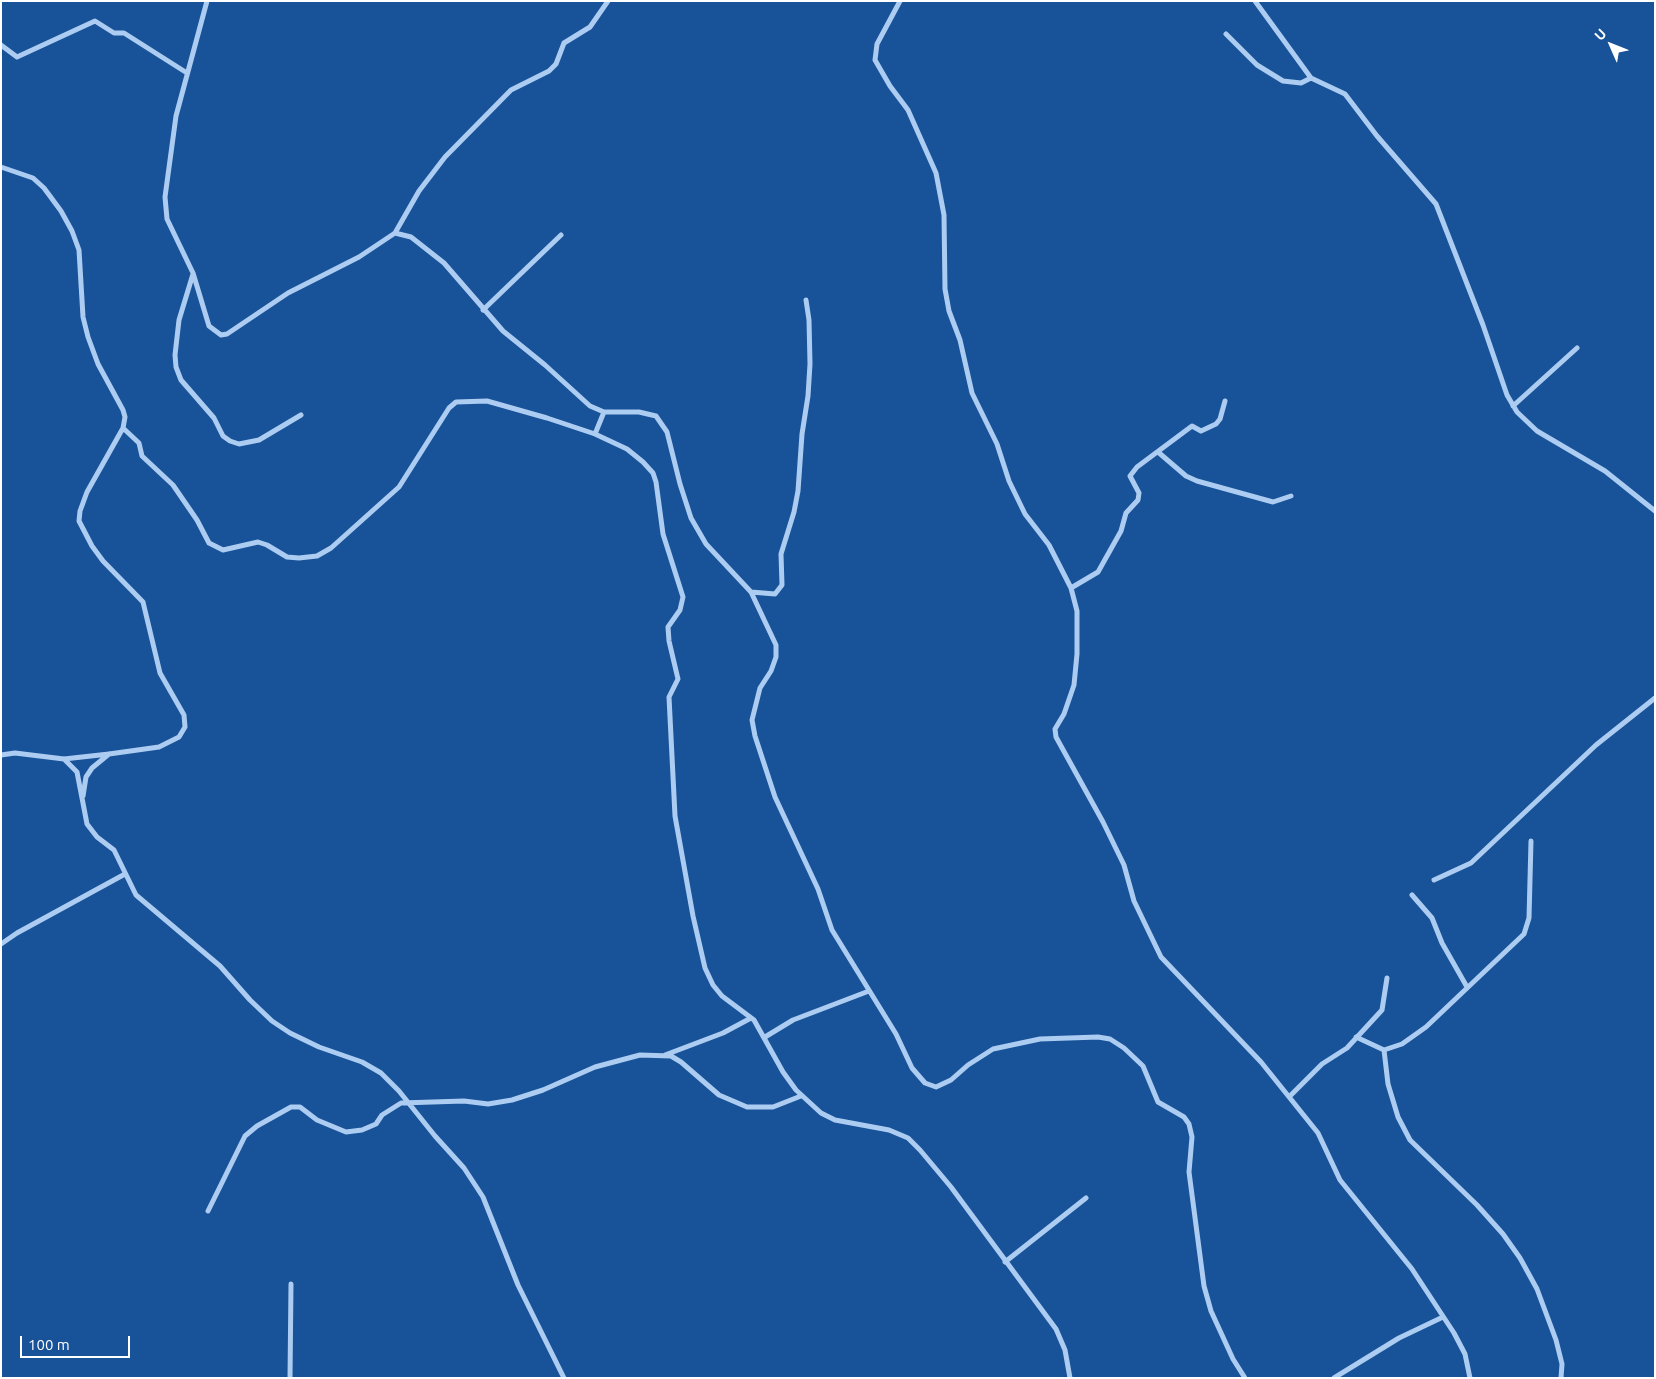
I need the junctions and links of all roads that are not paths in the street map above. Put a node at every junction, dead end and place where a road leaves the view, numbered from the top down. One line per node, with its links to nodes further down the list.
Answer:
1 (207, 1): 7 (street)
2 (608, 1): 10 (street)
3 (900, 1): 25 (street)
4 (1255, 1): 8 (street)
5 (1226, 34): 8 (street)
6 (1, 45): 7 (street)
7 (187, 73): 12 (street)
8 (1311, 78): 17 (street)
9 (1, 167): 20 (street)
10 (395, 233): 12 (street); 14 (street)
11 (561, 235): 14 (street)
12 (193, 273): 19 (street)
13 (806, 300): 26 (street)
14 (483, 310): 18 (street)
15 (1577, 348): 17 (street)
16 (1226, 402): 22 (street)
17 (1513, 406): 24 (street)
18 (604, 412): 21 (street); 26 (street)
19 (301, 415)
20 (123, 428): 21 (street); 28 (street)
21 (595, 434): 40 (street)
22 (1158, 452): 23 (street); 25 (street)
23 (1292, 496)
24 (1655, 511)
25 (1071, 588): 46 (street)
26 (751, 592): 39 (street)
27 (1655, 698): 34 (street)
28 (109, 754): 30 (street); 31 (street)
29 (1, 755): 30 (street)
30 (64, 759): 31 (street)
31 (83, 802): 33 (street)
32 (1531, 841): 38 (street)
33 (125, 874): 36 (street); 47 (street)
34 (1434, 880)
35 (1412, 895): 38 (street)
36 (1, 944)
37 (1387, 978): 41 (street)
38 (1467, 987): 43 (street)
39 (869, 991): 42 (street); 56 (street)
40 (751, 1018): 42 (street); 44 (street)
41 (1356, 1036): 43 (street); 46 (street)
42 (764, 1037): 45 (street)
43 (1384, 1050): 59 (street)
44 (665, 1054): 45 (street); 47 (street)
45 (801, 1096): 50 (street)
46 (1290, 1096): 52 (street)
47 (408, 1102): 49 (street); 54 (street)
48 (1086, 1198): 50 (street)
49 (208, 1211)
50 (1005, 1262): 55 (street)
51 (291, 1284): 53 (street)
52 (1443, 1316): 57 (street); 58 (street)
53 (290, 1378)
54 (564, 1378)
55 (1070, 1378)
56 (1245, 1378)
57 (1334, 1378)
58 (1470, 1378)
59 (1561, 1378)

